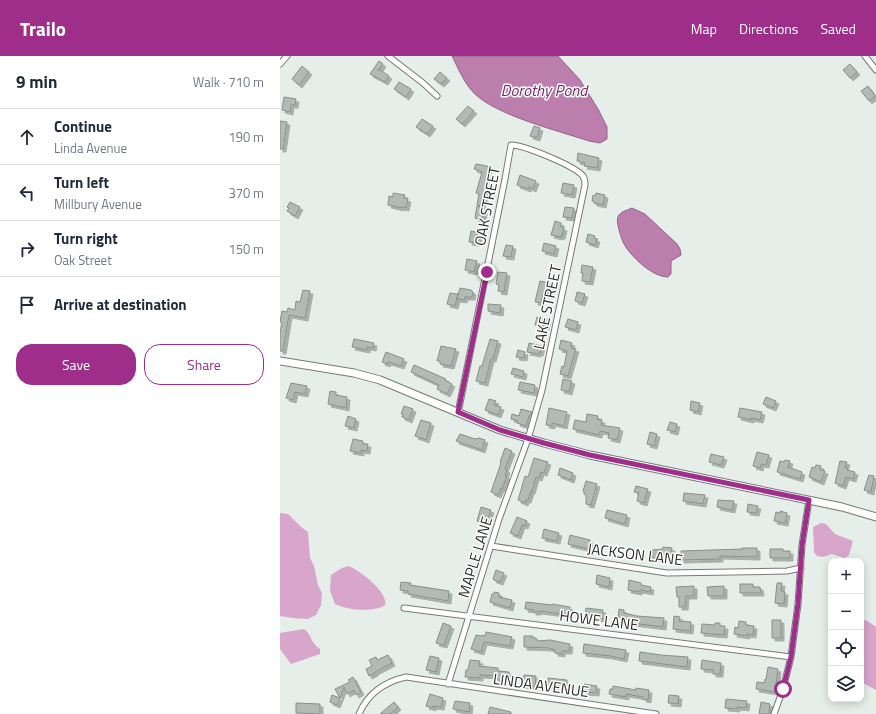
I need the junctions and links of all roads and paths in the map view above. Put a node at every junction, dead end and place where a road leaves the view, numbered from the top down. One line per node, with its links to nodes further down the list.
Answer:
1 (287, 56): 4 (street)
2 (388, 56): 6 (street)
3 (865, 56): 5 (street)
4 (280, 64)
5 (876, 70)
6 (437, 96)
7 (511, 145): 9 (street, OAK STREET); 10 (street, LAKE STREET)
8 (280, 361): 9 (main road)
9 (458, 412): 10 (main road)
10 (528, 439): 11 (main road); 13 (street, MAPLE LANE)
11 (809, 500): 12 (main road); 14 (street)
12 (876, 517)
13 (491, 546): 14 (street, JACKSON LANE); 16 (street, MAPLE LANE)
14 (801, 568): 17 (street)
15 (404, 608): 16 (street, HOWE LANE)
16 (469, 616): 17 (street, HOWE LANE); 18 (street, MAPLE LANE)
17 (791, 657): 21 (street)
18 (448, 684): 19 (street, LINDA AVENUE); 20 (street, LINDA AVENUE)
19 (359, 714)
20 (656, 714)
21 (774, 714)

